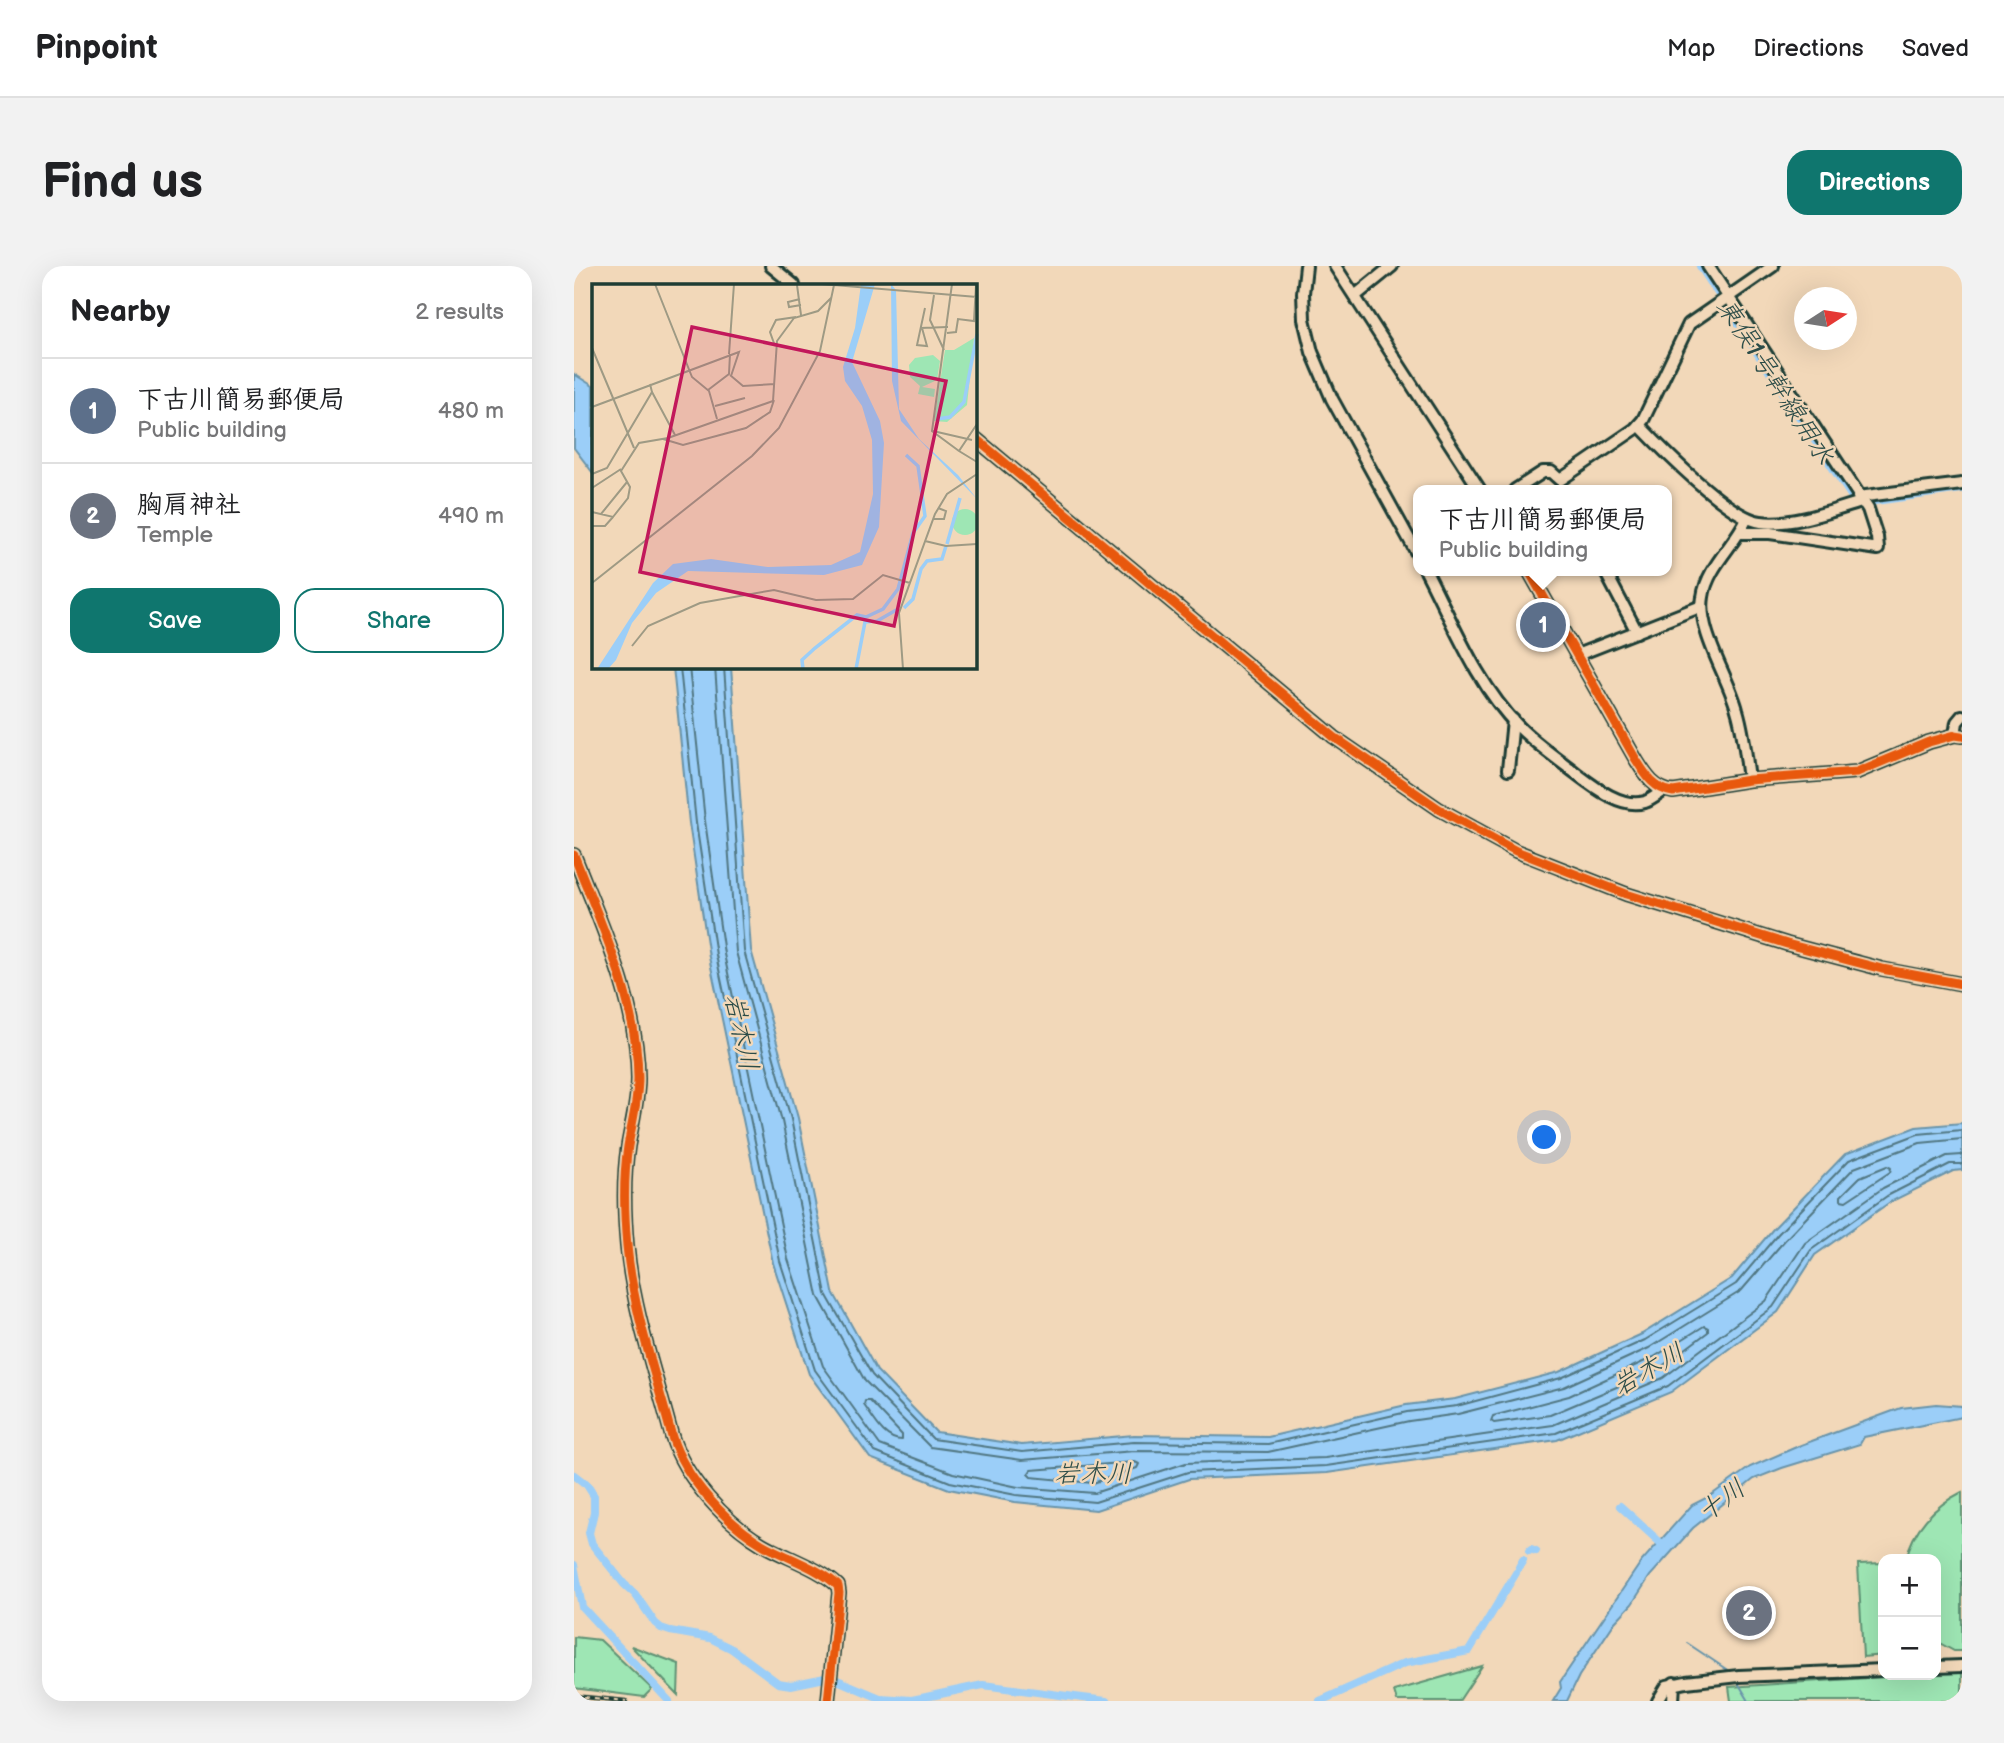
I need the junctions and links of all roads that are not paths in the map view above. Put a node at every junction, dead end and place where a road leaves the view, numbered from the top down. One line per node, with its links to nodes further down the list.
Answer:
1 (771, 266): 7 (street)
2 (1306, 266): 19 (street)
3 (1335, 266): 8 (street)
4 (1392, 266): 8 (street)
5 (1708, 266): 9 (street)
6 (1773, 266): 9 (street)
7 (793, 284)
8 (1355, 296): 13 (street)
9 (1725, 299): 10 (street); 16 (street)
10 (1639, 425): 15 (street); 17 (street)
11 (976, 439): 33 (street)
12 (1962, 484): 16 (street)
13 (1477, 485)
14 (1523, 485): 15 (street)
15 (1563, 485)
16 (1860, 500): 17 (street); 18 (street)
17 (1747, 518): 18 (street)
18 (1740, 533): 23 (street)
19 (1413, 546)
20 (1429, 576): 27 (street)
21 (1533, 576): 25 (street)
22 (1608, 576): 24 (street)
23 (1702, 607): 24 (street); 30 (street)
24 (1637, 632): 25 (street)
25 (1577, 655): 31 (street)
26 (1962, 716): 28 (street)
27 (1513, 720): 29 (street); 31 (street)
28 (1959, 736): 30 (street)
29 (1508, 771)
30 (1749, 780): 31 (street)
31 (1663, 791)
32 (574, 855): 38 (street)
33 (1962, 984)
34 (1962, 1665): 35 (street)
35 (1941, 1667)
36 (1878, 1670): 37 (street)
37 (1674, 1684): 39 (street); 40 (street)
38 (828, 1701)
39 (1658, 1701)
40 (1674, 1701)

